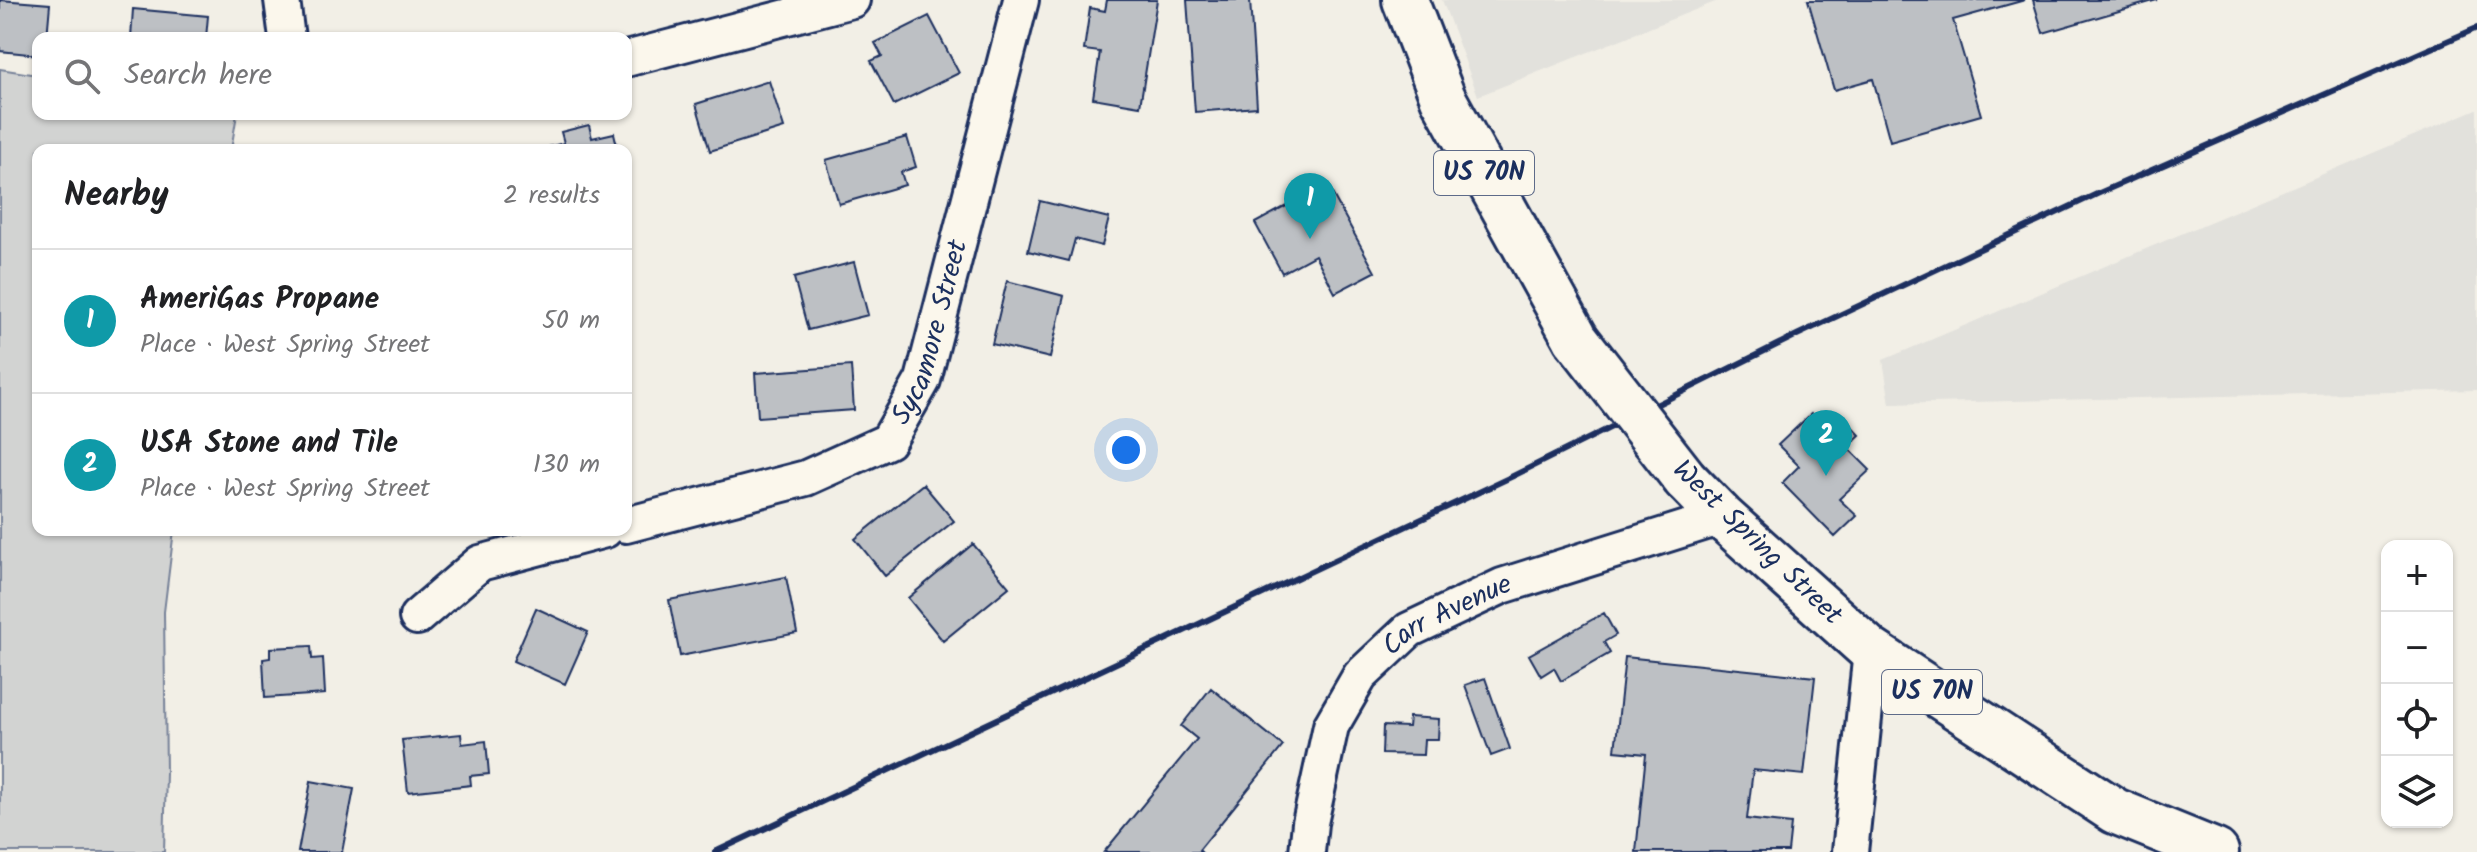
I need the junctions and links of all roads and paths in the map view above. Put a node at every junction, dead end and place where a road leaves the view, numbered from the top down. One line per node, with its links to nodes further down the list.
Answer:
1 (852, 0): 6 (street)
2 (1021, 0): 8 (street, Sycamore Street)
3 (1405, 0): 7 (main road, West Spring Street / US 70N, bridge)
4 (280, 1): 5 (street)
5 (286, 32)
6 (632, 57)
7 (1722, 517): 11 (main road, West Spring Street / US 70N); 12 (street, Carr Avenue)
8 (632, 523)
9 (582, 536): 10 (street)
10 (417, 617)
11 (1871, 651): 13 (street); 14 (main road, West Spring Street / US 70N)
12 (1307, 852)
13 (1850, 852)
14 (2216, 852)

